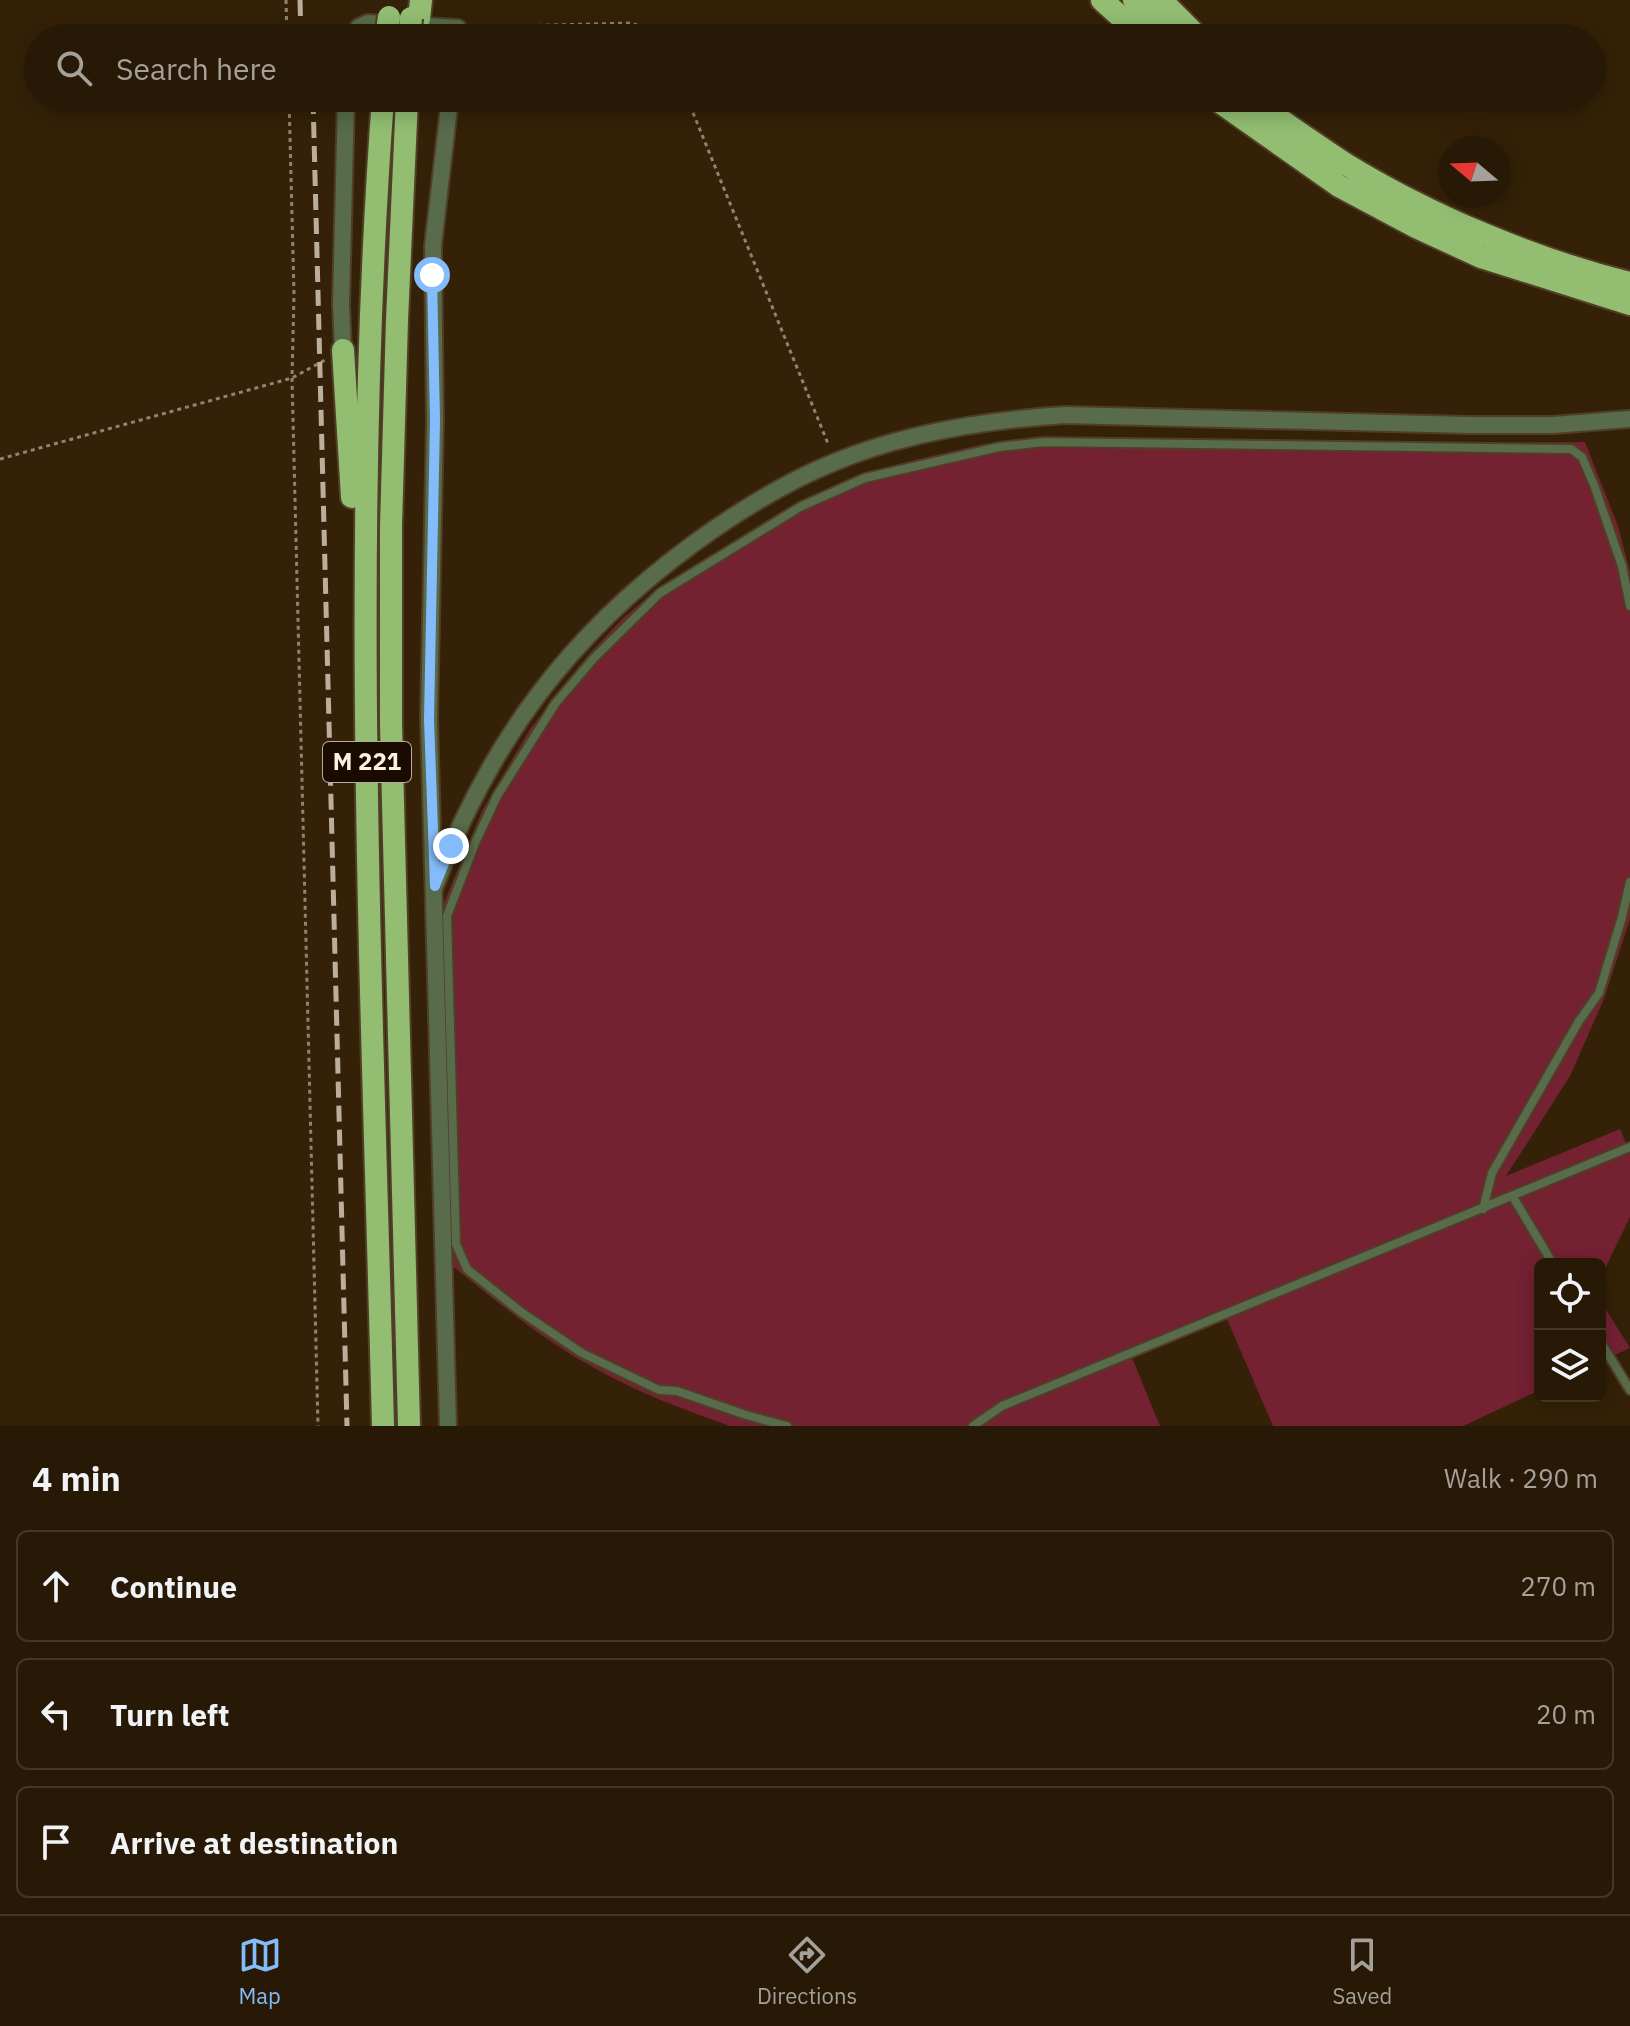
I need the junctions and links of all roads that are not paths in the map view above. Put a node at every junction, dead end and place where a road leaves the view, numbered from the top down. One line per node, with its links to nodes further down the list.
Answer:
1 (1102, 0): 4 (highway)
2 (1134, 0): 5 (highway)
3 (1161, 0): 6 (highway)
4 (1129, 24)
5 (1159, 24)
6 (1185, 24)
7 (346, 112): 17 (street)
8 (382, 112): 20 (highway, M 221)
9 (408, 112): 30 (highway, M 221)
10 (448, 112): 22 (street)
11 (1234, 112): 16 (highway)
12 (1269, 112): 14 (highway)
13 (1272, 112): 14 (highway)
14 (1278, 118): 15 (highway)
15 (1630, 283)
16 (1630, 304)
17 (343, 350): 20 (highway)
18 (1630, 419): 22 (street)
19 (1630, 606): 32 (lane)
20 (366, 726): 29 (highway, M 221)
21 (1630, 882): 25 (lane)
22 (435, 886): 31 (street)
23 (1630, 1147): 24 (lane)
24 (1513, 1197): 25 (lane); 26 (lane)
25 (1483, 1209): 33 (lane)
26 (1549, 1258)
27 (1606, 1350): 28 (lane)
28 (1630, 1385)
29 (383, 1426)
30 (409, 1426)
31 (448, 1426)
32 (787, 1426)
33 (973, 1426)

